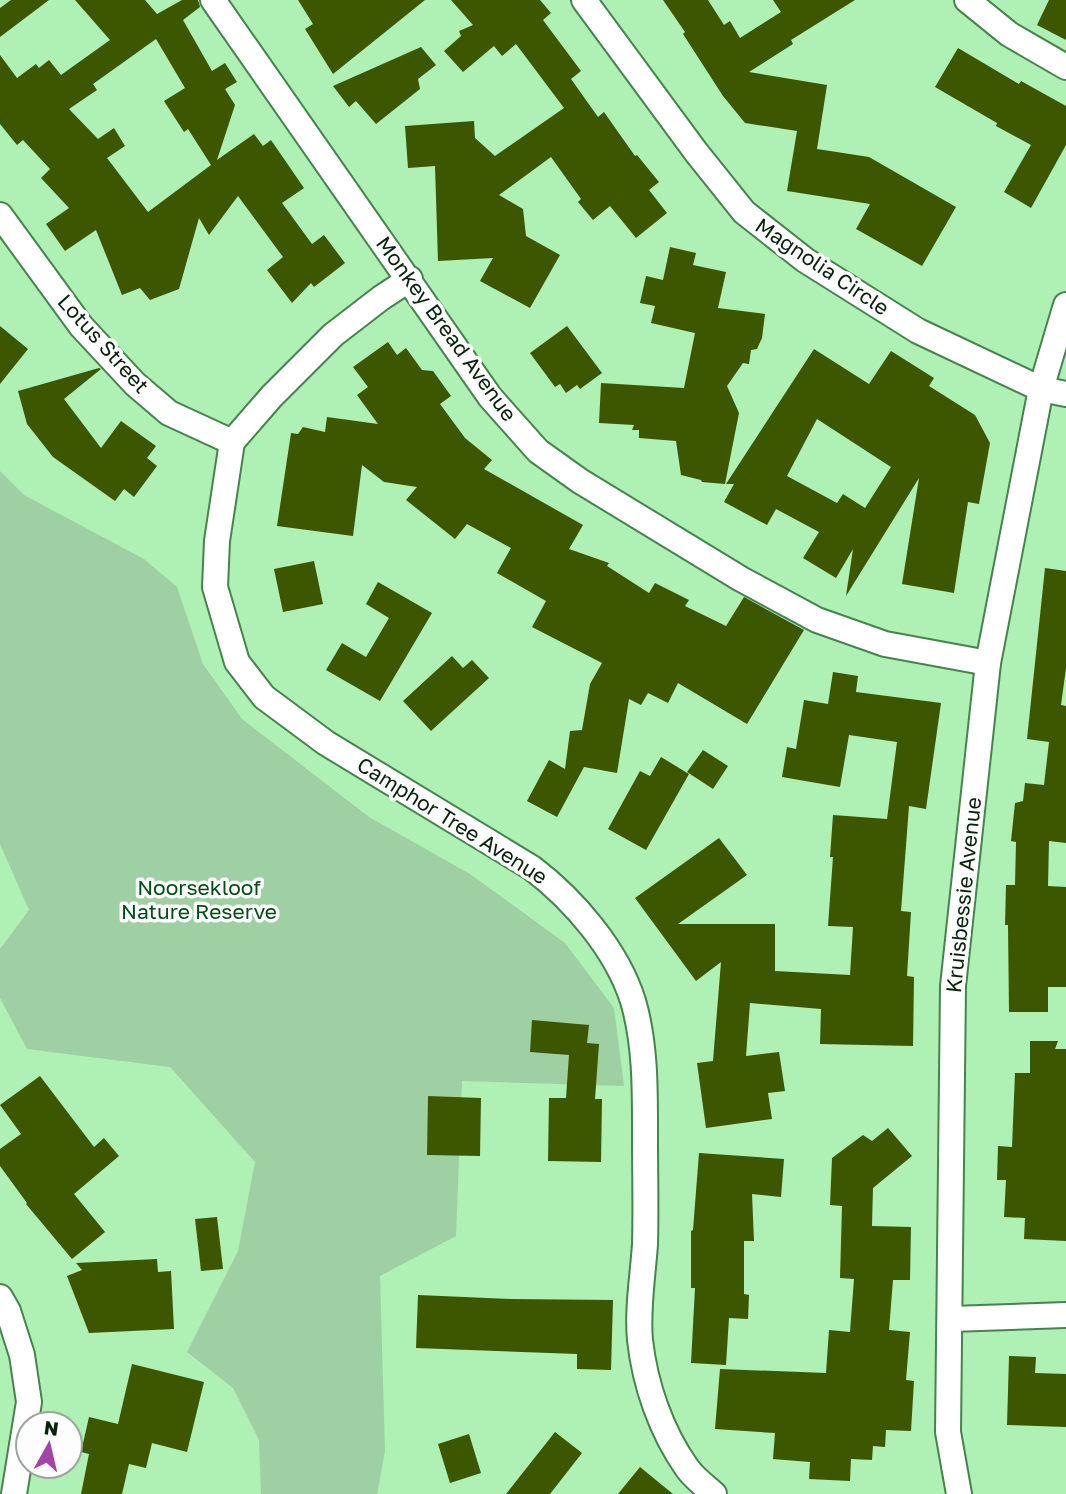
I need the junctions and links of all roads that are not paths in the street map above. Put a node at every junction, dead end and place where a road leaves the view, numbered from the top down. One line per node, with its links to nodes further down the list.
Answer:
1 (213, 0): 6 (street, Monkey Bread Avenue)
2 (584, 0): 8 (street, Magnolia Circle)
3 (967, 0): 4 (street)
4 (1066, 67)
5 (0, 215): 10 (street, Lotus Street)
6 (410, 279): 10 (street); 11 (street, Monkey Bread Avenue)
7 (1066, 305): 8 (street, Kruisbessie Avenue)
8 (1041, 389): 9 (street, Magnolia Circle); 11 (street, Kruisbessie Avenue)
9 (1066, 394)
10 (232, 442): 16 (street, Camphor Tree Avenue)
11 (988, 663): 14 (street, Kruisbessie Avenue)
12 (0, 1297): 15 (street)
13 (1066, 1315): 14 (street)
14 (951, 1319): 17 (street, Kruisbessie Avenue)
15 (14, 1494)
16 (714, 1494)
17 (959, 1494)

